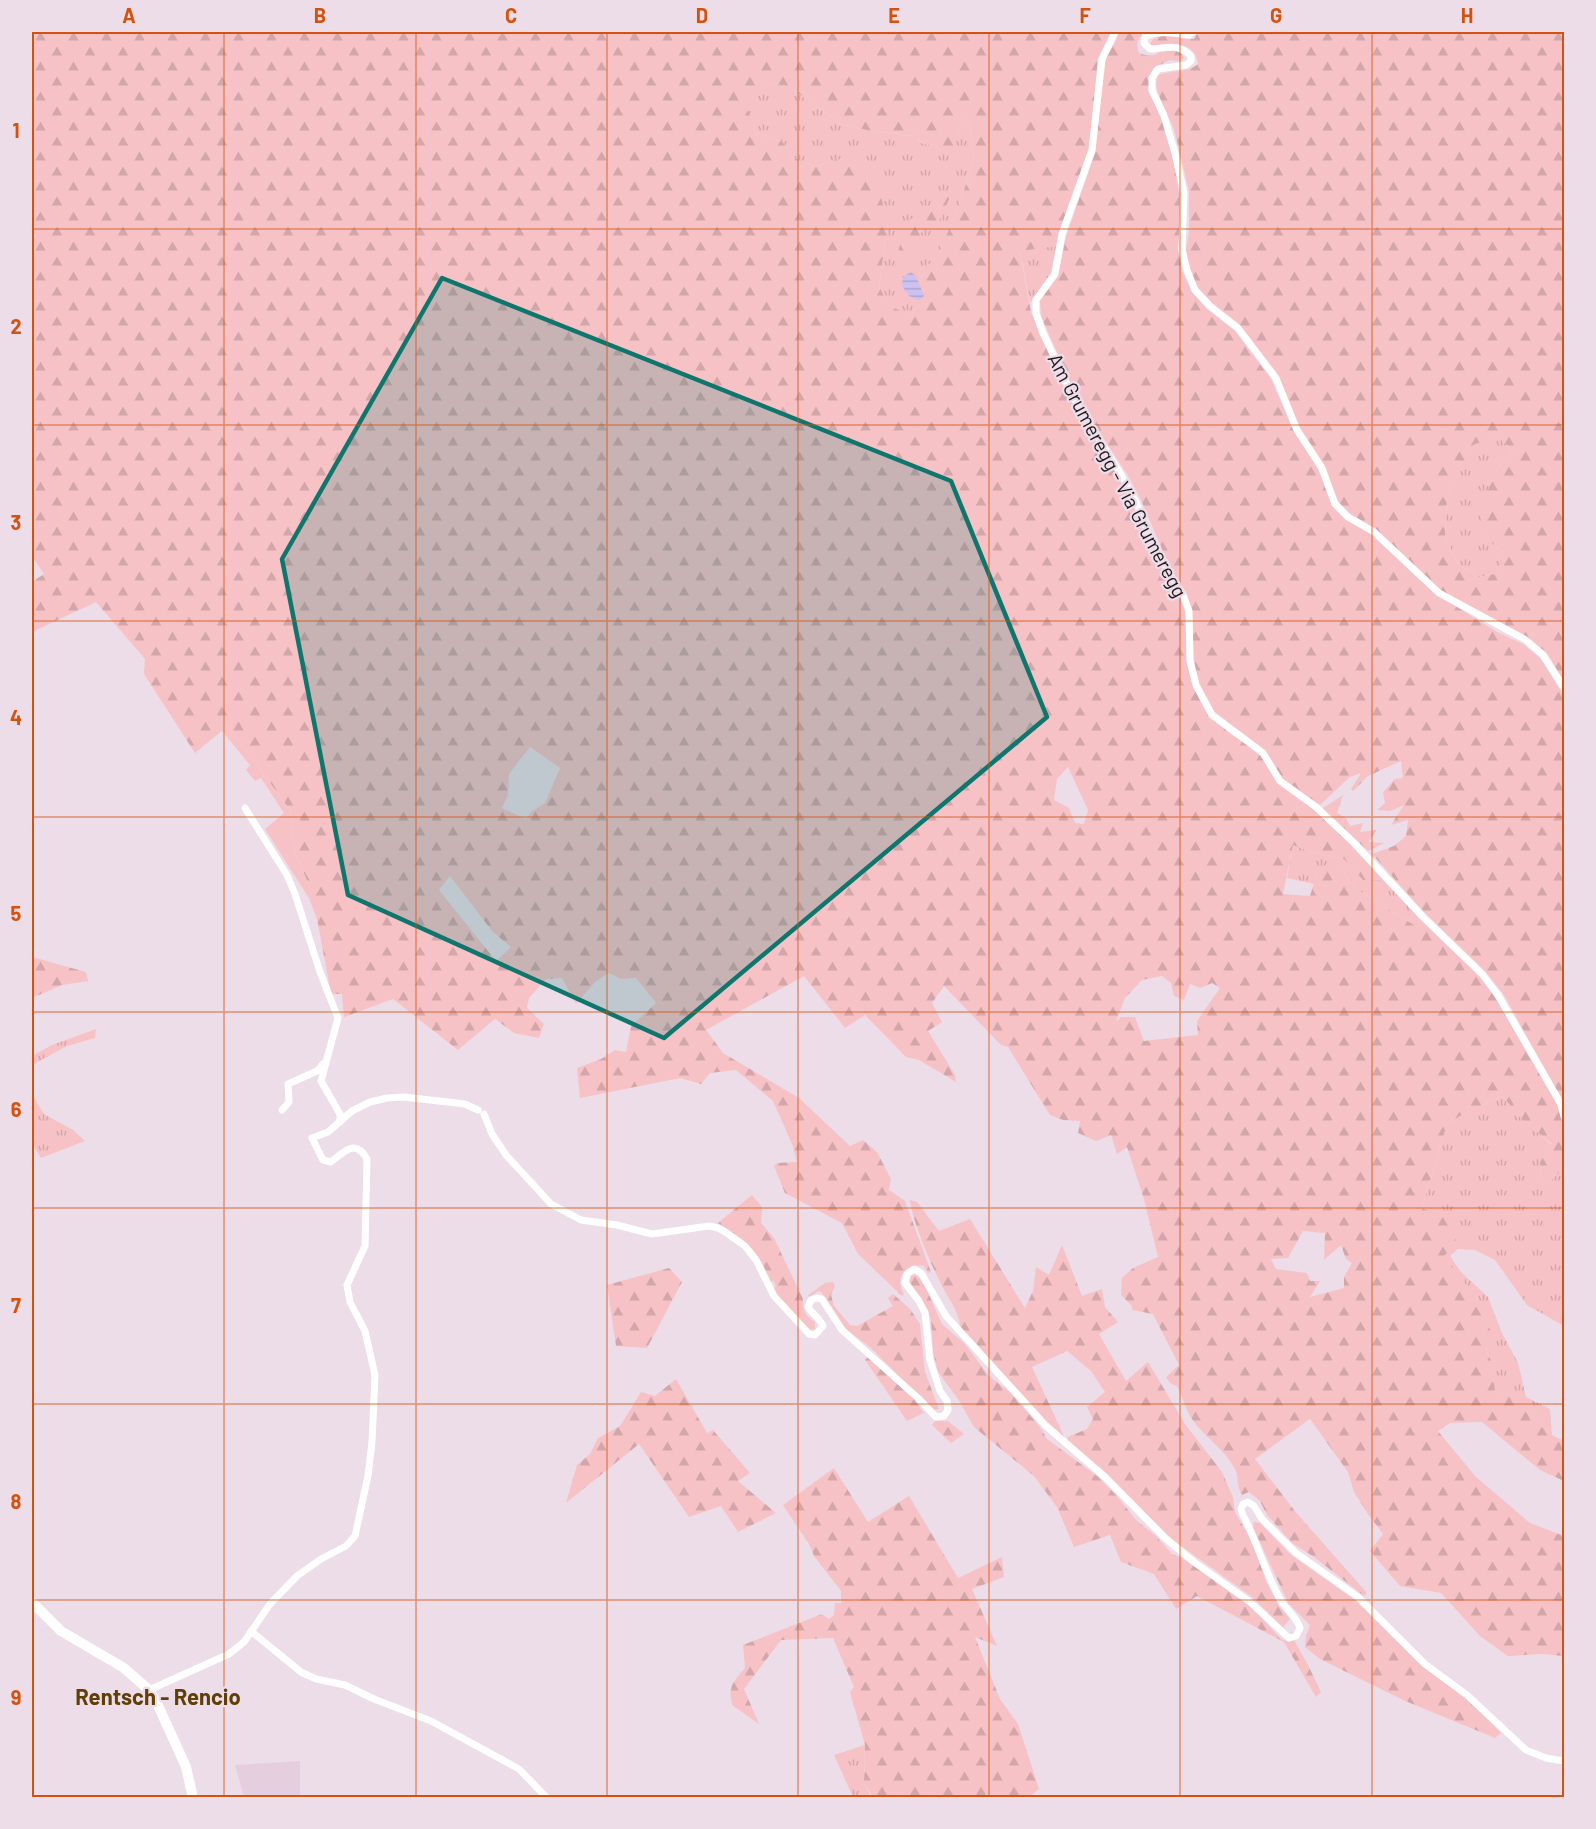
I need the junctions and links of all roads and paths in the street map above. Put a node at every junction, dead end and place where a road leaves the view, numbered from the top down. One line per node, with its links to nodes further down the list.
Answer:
1 (1115, 32): 7 (street, Am Grumeregg - Via Grumeregg)
2 (1193, 32): 3 (street)
3 (1564, 688)
4 (244, 808): 5 (street)
5 (326, 1062): 6 (street); 8 (street)
6 (282, 1110)
7 (1564, 1116)
8 (340, 1122): 10 (street); 12 (street)
9 (32, 1602): 11 (street)
10 (251, 1631): 11 (street); 14 (street)
11 (149, 1690): 13 (street)
12 (1564, 1761)
13 (194, 1797)
14 (547, 1797)

